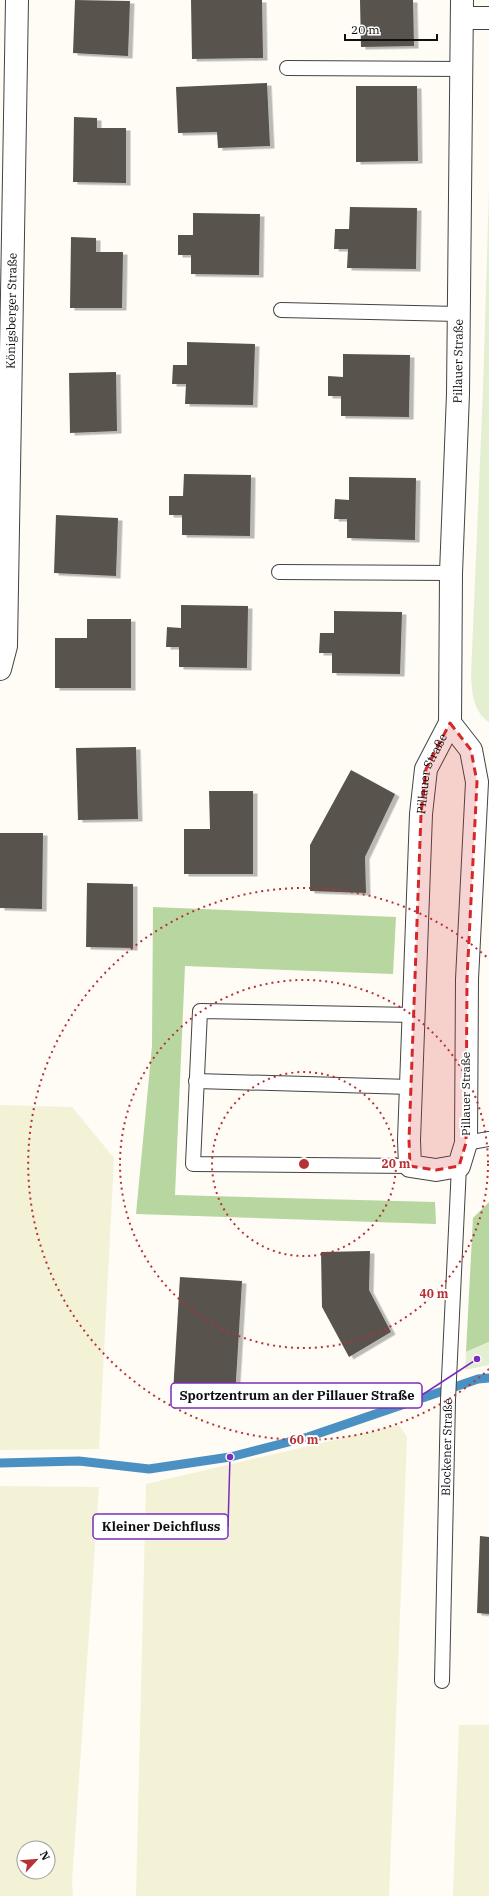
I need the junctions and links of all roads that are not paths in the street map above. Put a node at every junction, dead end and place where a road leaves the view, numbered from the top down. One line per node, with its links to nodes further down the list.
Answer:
1 (17, 0): 10 (street, Königsberger Straße)
2 (462, 9): 3 (street); 5 (street, Pillauer Straße)
3 (489, 18)
4 (287, 68): 5 (lane)
5 (461, 69): 7 (street, Pillauer Straße)
6 (281, 310): 7 (lane)
7 (458, 314): 9 (street, Pillauer Straße)
8 (279, 572): 9 (lane)
9 (451, 573): 11 (street, Pillauer Straße)
10 (0, 669)
11 (450, 723): 12 (street, Pillauer Straße); 16 (street, Pillauer Straße)
12 (414, 1015): 13 (lane); 14 (street, Pillauer Straße)
13 (196, 1081): 14 (lane); 17 (lane)
14 (411, 1087): 17 (street, Pillauer Straße)
15 (489, 1139): 16 (lane)
16 (466, 1143): 18 (street, Pillauer Straße)
17 (410, 1166): 18 (street)
18 (459, 1166): 19 (lane, Blockener Straße)
19 (442, 1681)

